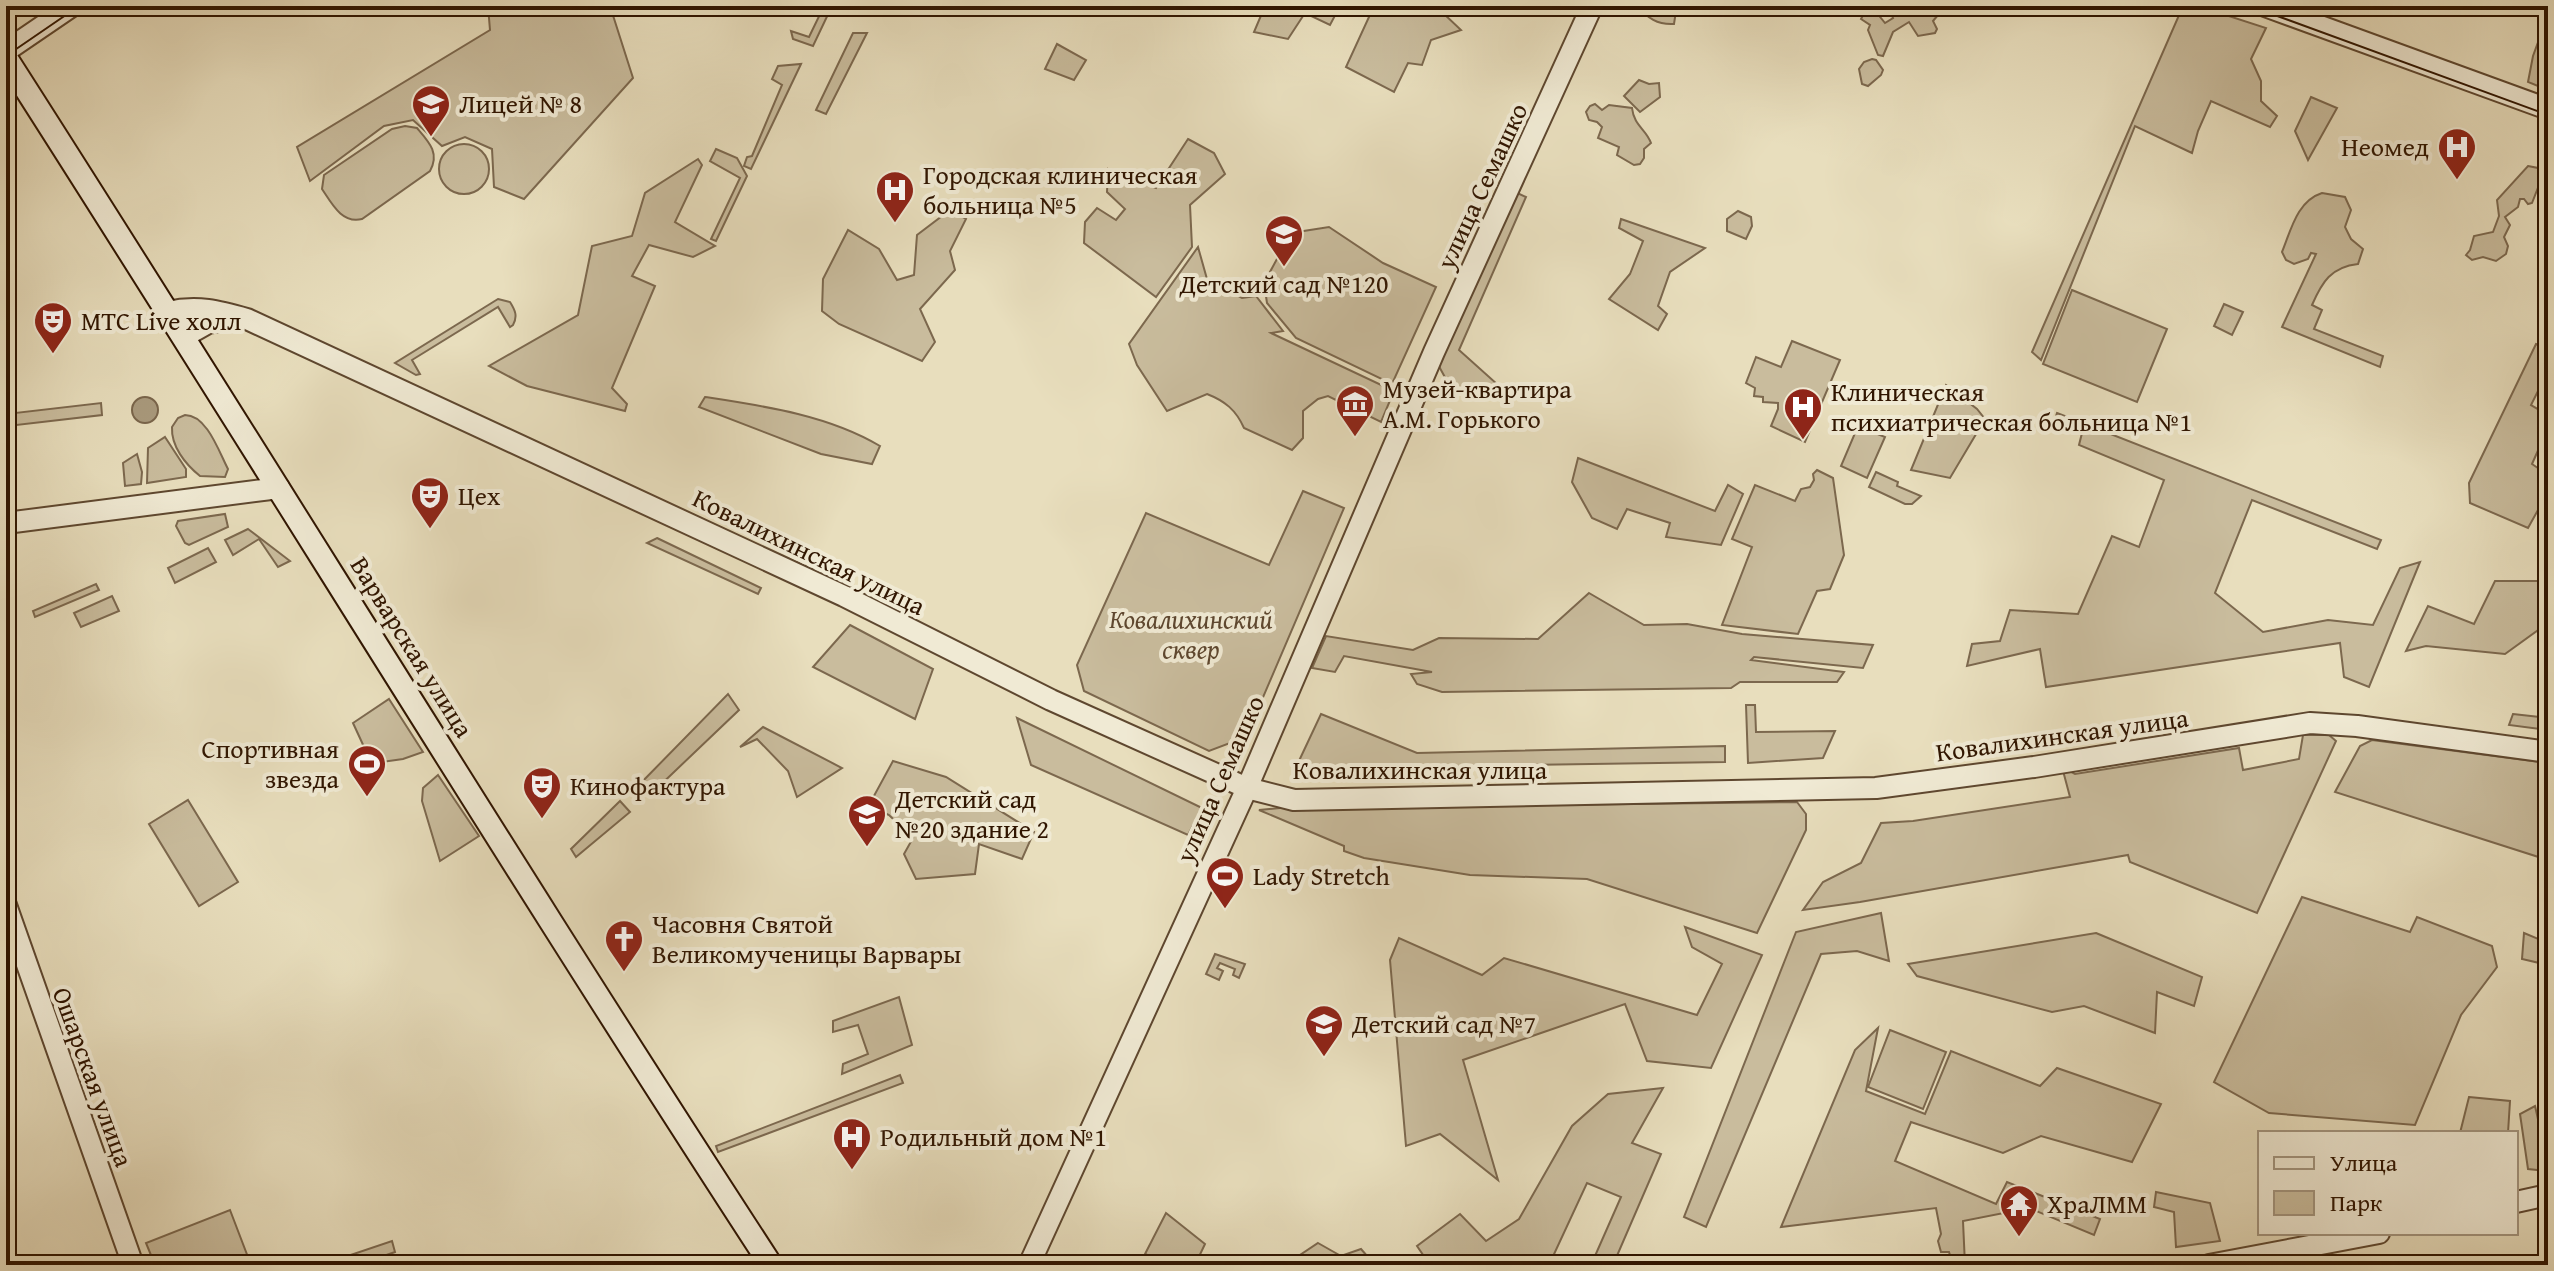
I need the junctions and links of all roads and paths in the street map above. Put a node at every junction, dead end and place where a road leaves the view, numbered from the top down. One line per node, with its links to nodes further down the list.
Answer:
1 (72, 6): 4 (street)
2 (1592, 6): 13 (street, улица Семашко)
3 (2265, 6): 6 (street)
4 (6, 51)
5 (6, 58): 7 (main road, Варварская улица)
6 (2548, 109)
7 (168, 312): 8 (street, Ковалихинская улица); 9 (main road, Варварская улица)
8 (247, 319): 9 (street); 13 (street, Ковалихинская улица)
9 (185, 336): 10 (main road, Варварская улица)
10 (279, 488): 11 (street); 19 (main road, Варварская улица)
11 (6, 523)
12 (2548, 752): 13 (street, Ковалихинская улица)
13 (1247, 788): 20 (street, улица Семашко)
14 (6, 905): 18 (street, Ошарская улица)
15 (2548, 1195): 16 (street)
16 (2518, 1202)
17 (2370, 1235): 21 (street)
18 (133, 1265)
19 (771, 1265)
20 (1029, 1265)
21 (2209, 1265)

